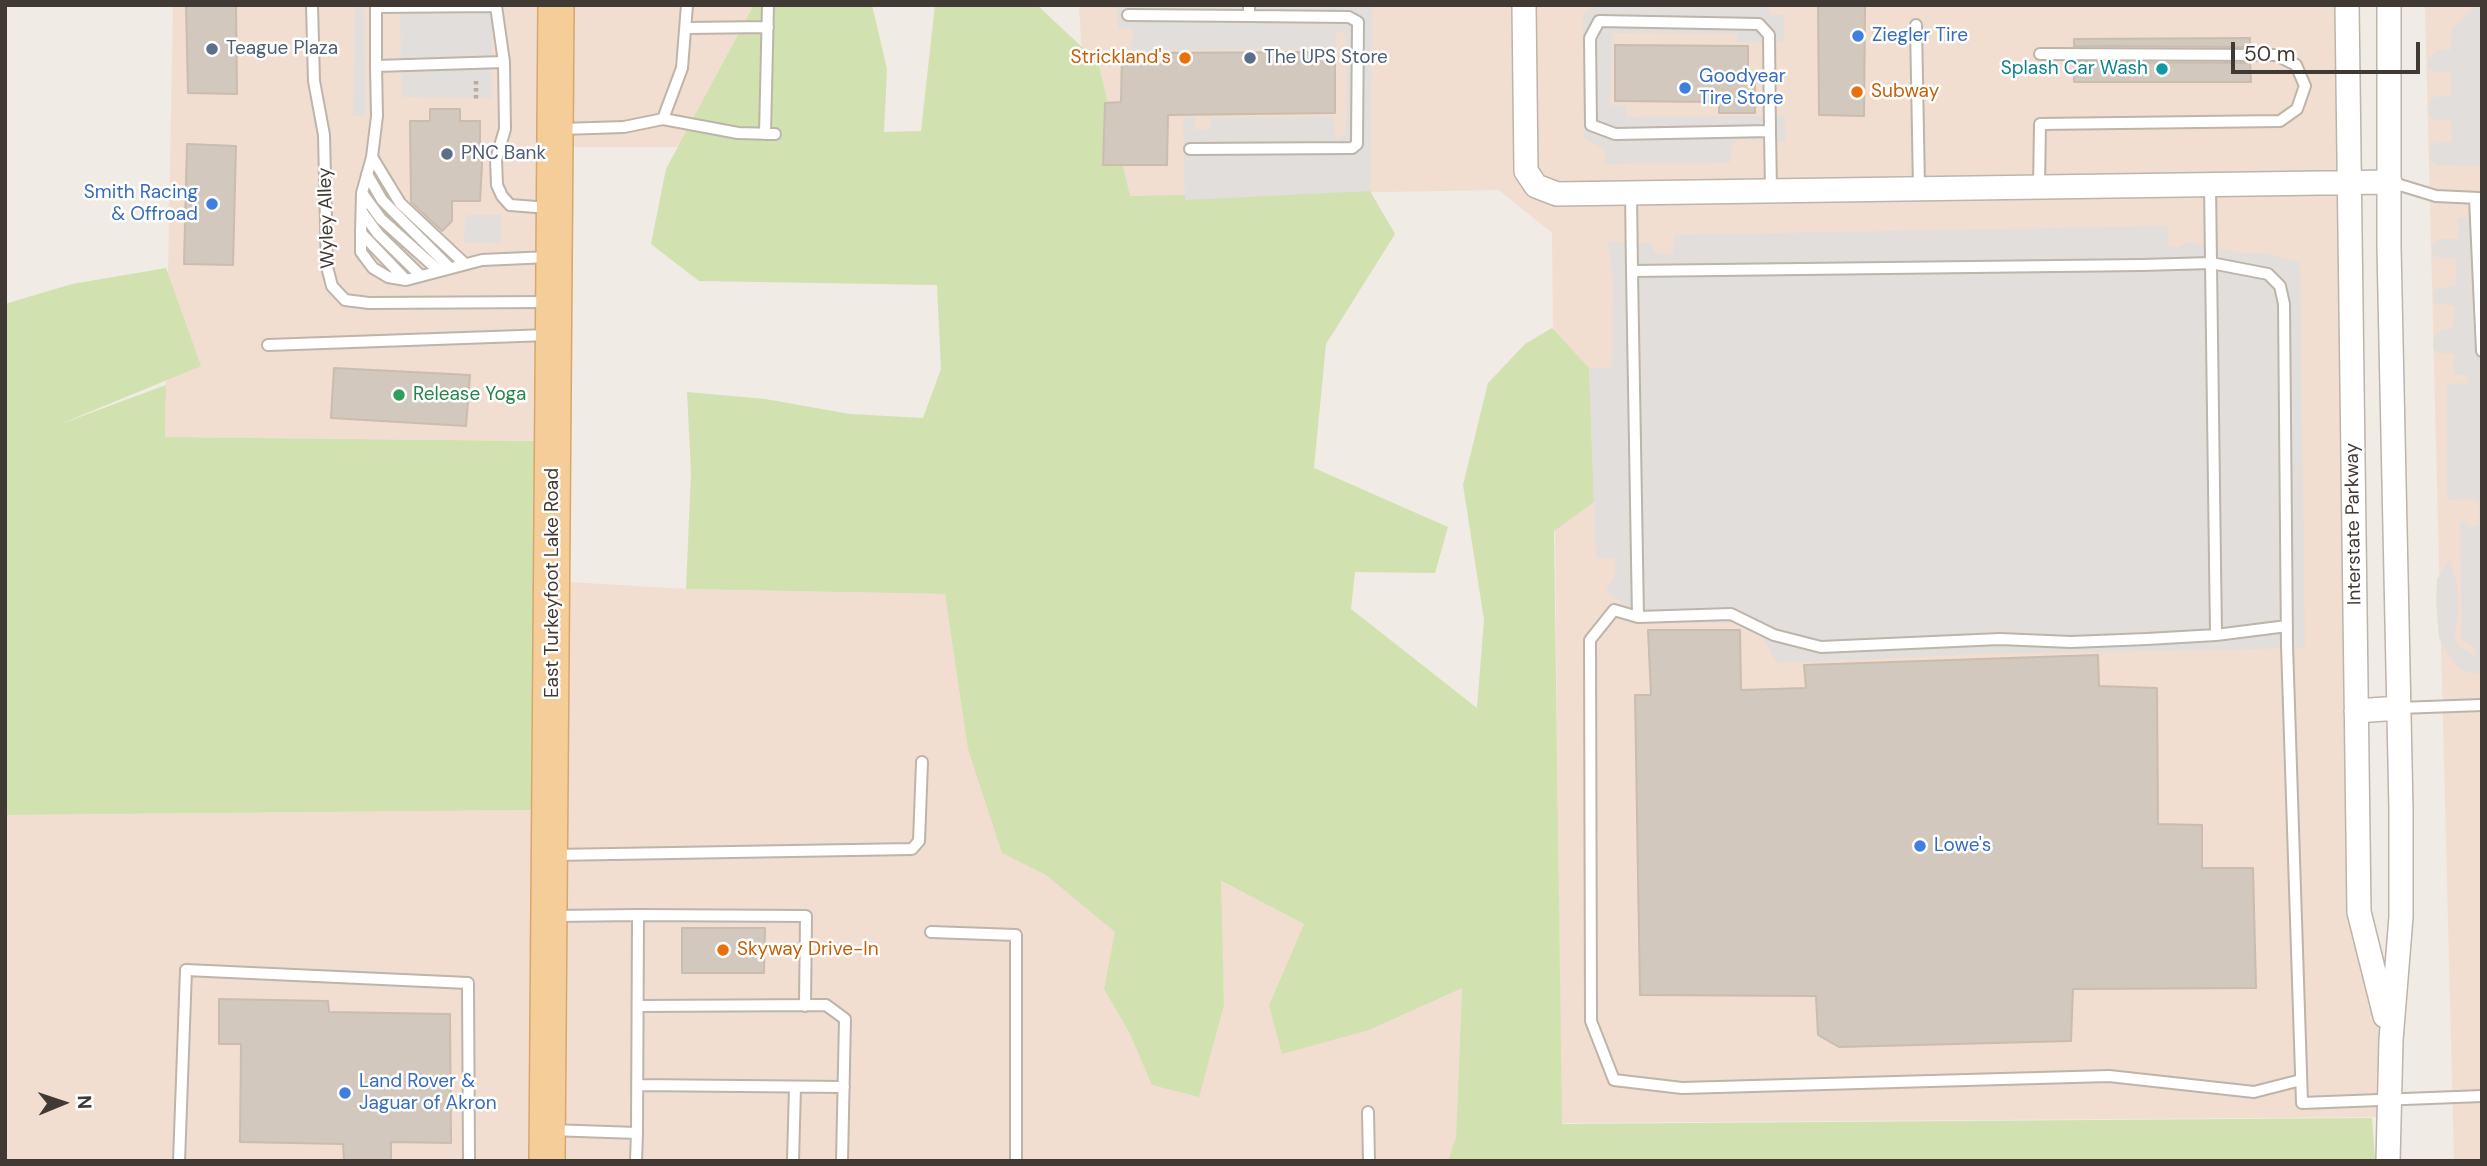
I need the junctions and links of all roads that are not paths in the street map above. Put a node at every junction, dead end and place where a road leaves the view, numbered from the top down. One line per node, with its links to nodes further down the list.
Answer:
1 (312, 5): 41 (lane, Wyley Alley)
2 (556, 5): 18 (main road, East Turkeyfoot Lake Road)
3 (687, 5): 13 (lane)
4 (768, 5): 12 (lane)
5 (1524, 5): 29 (street)
6 (2347, 5): 24 (street, Interstate Parkway)
7 (2389, 5): 23 (street, Interstate Parkway)
8 (376, 6): 15 (lane); 16 (lane)
9 (1249, 11): 10 (lane); 20 (lane)
10 (1128, 15)
11 (1916, 25): 27 (lane)
12 (768, 27): 13 (lane); 17 (lane)
13 (685, 28): 17 (lane)
14 (2040, 54): 26 (lane)
15 (503, 62): 16 (lane); 32 (lane)
16 (376, 66): 21 (lane)
17 (663, 119): 18 (lane)
18 (556, 129): 32 (main road, East Turkeyfoot Lake Road)
19 (1770, 131): 19 (lane); 28 (lane)
20 (1190, 149)
21 (372, 157): 22 (lane); 36 (lane)
22 (367, 174): 30 (lane); 37 (lane)
23 (2389, 182): 24 (street); 31 (lane); 48 (street, Interstate Parkway)
24 (2350, 183): 25 (street); 49 (street, Interstate Parkway)
25 (2210, 184): 26 (street); 35 (lane)
26 (2039, 187): 27 (street)
27 (1919, 188): 28 (street)
28 (1771, 190): 29 (street)
29 (1630, 192): 39 (lane)
30 (362, 193): 33 (lane); 38 (lane)
31 (2478, 198): 43 (lane)
32 (556, 208): 34 (main road, East Turkeyfoot Lake Road)
33 (362, 212): 40 (lane); 40 (lane)
34 (555, 257): 36 (lane); 41 (main road, East Turkeyfoot Lake Road)
35 (2211, 263): 39 (lane); 45 (lane); 46 (lane)
36 (465, 264): 37 (lane)
37 (450, 268): 38 (lane)
38 (439, 271): 40 (lane)
39 (1632, 271): 44 (lane)
40 (422, 276)
41 (555, 319): 42 (lane); 51 (main road, East Turkeyfoot Lake Road)
42 (268, 345)
43 (2482, 351)
44 (1638, 617): 46 (lane); 58 (lane)
45 (2287, 626): 46 (lane); 58 (lane)
46 (2216, 635)
47 (2482, 705): 48 (lane)
48 (2399, 708): 49 (street); 57 (street, Interstate Parkway)
49 (2356, 711): 57 (street, Interstate Parkway)
50 (922, 762): 51 (lane)
51 (550, 855): 53 (main road, East Turkeyfoot Lake Road)
52 (638, 915): 53 (lane); 55 (lane); 56 (lane)
53 (549, 916): 66 (main road, East Turkeyfoot Lake Road)
54 (931, 932): 72 (lane)
55 (638, 1006): 56 (lane); 59 (lane)
56 (805, 1006): 61 (lane)
57 (2391, 1040): 63 (street, Interstate Parkway)
58 (2301, 1080): 63 (lane)
59 (637, 1085): 60 (lane); 65 (lane)
60 (795, 1087): 61 (lane); 70 (lane)
61 (844, 1087): 71 (lane)
62 (2482, 1096): 63 (lane)
63 (2389, 1100): 74 (street, Interstate Parkway)
64 (1368, 1112): 73 (lane)
65 (637, 1133): 66 (lane); 69 (lane)
66 (547, 1145)
67 (179, 1161): 68 (lane)
68 (469, 1161)
69 (636, 1161)
70 (793, 1161)
71 (842, 1161)
72 (1016, 1161)
73 (1369, 1161)
74 (2388, 1161)

